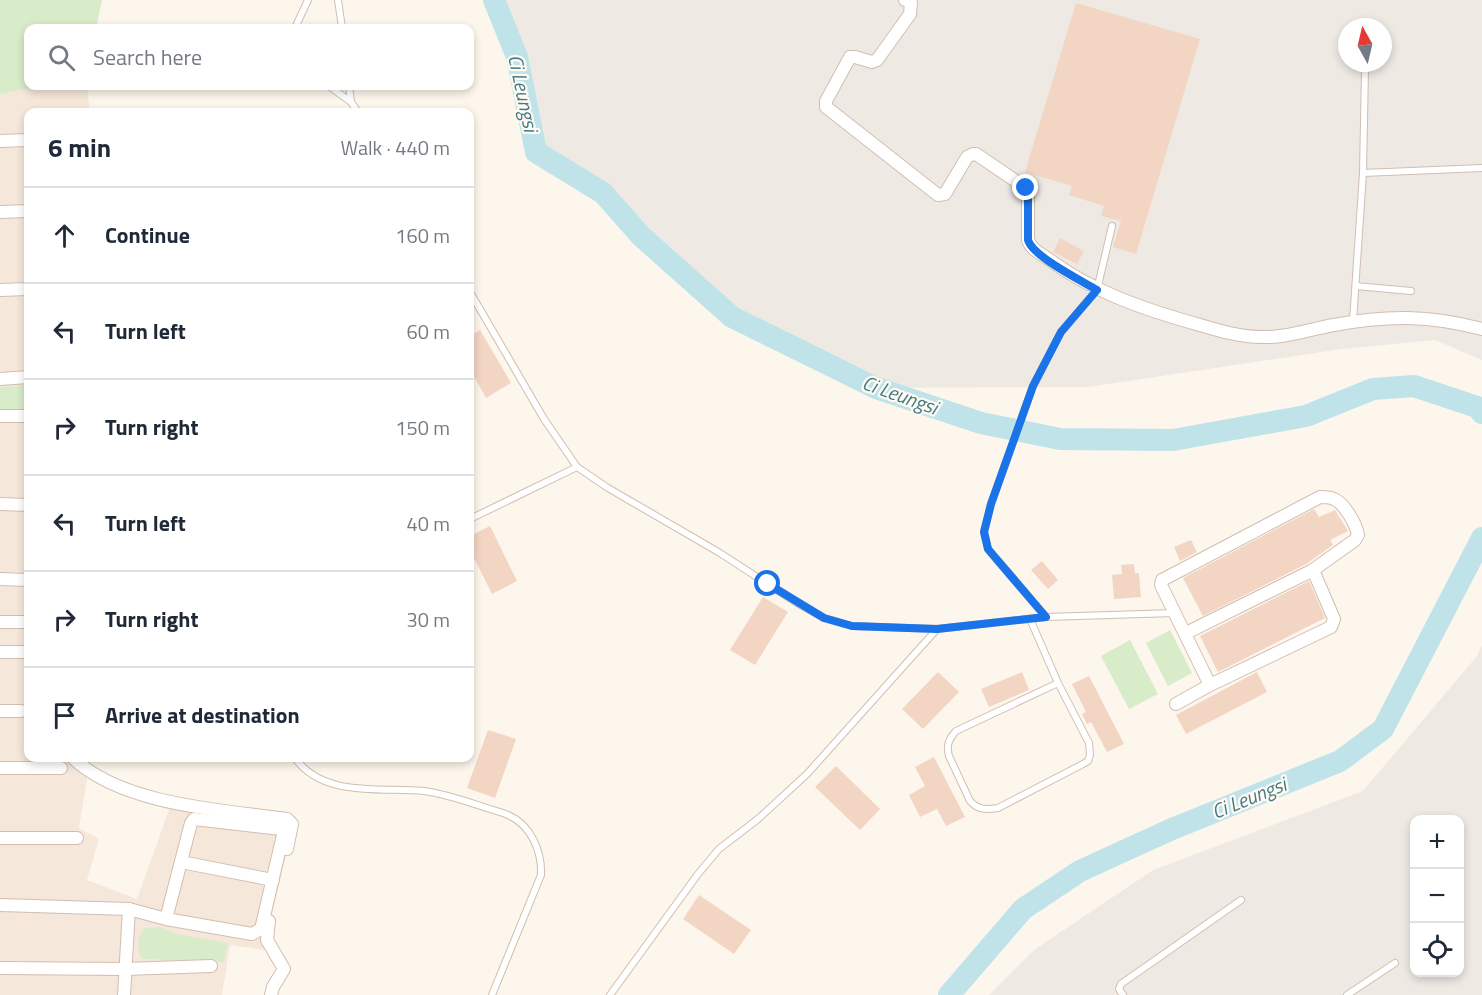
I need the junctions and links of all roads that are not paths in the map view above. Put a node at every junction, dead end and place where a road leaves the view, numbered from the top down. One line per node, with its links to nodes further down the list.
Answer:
1 (308, 0): 4 (lane)
2 (338, 0): 5 (lane)
3 (905, 0): 21 (street)
4 (297, 24)
5 (341, 24)
6 (1365, 72): 14 (lane)
7 (334, 90): 9 (lane)
8 (350, 90): 9 (lane)
9 (351, 102): 10 (lane)
10 (355, 108)
11 (24, 140): 12 (street)
12 (0, 141)
13 (1482, 168): 14 (lane)
14 (1363, 173): 18 (lane)
15 (24, 211): 16 (street)
16 (0, 212)
17 (1112, 226): 21 (lane)
18 (1356, 286): 22 (lane); 24 (lane)
19 (24, 289): 20 (street)
20 (0, 290)
21 (1097, 290): 24 (street); 38 (lane)
22 (1412, 291)
23 (474, 299): 30 (lane)
24 (1353, 322): 25 (street)
25 (1482, 328)
26 (24, 377): 27 (street)
27 (0, 379)
28 (0, 416): 29 (street)
29 (24, 416)
30 (577, 467): 33 (lane); 42 (lane)
31 (0, 504): 32 (street)
32 (24, 505)
33 (474, 517)
34 (1313, 570): 37 (street); 43 (street); 47 (street)
35 (0, 579): 36 (street)
36 (24, 580)
37 (1176, 613): 38 (lane); 43 (street)
38 (1046, 617): 39 (lane)
39 (1030, 619): 42 (lane); 46 (lane)
40 (0, 622): 41 (street)
41 (24, 622)
42 (937, 629): 70 (lane)
43 (1186, 633): 47 (street)
44 (0, 652): 45 (street)
45 (24, 652)
46 (1058, 682): 46 (lane)
47 (1210, 685): 48 (street)
48 (1176, 704)
49 (0, 711): 50 (street)
50 (21, 711)
51 (77, 762): 68 (street)
52 (299, 762): 69 (lane)
53 (0, 768): 54 (street)
54 (62, 768)
55 (0, 838): 56 (street)
56 (77, 838)
57 (181, 862): 58 (street); 58 (street); 62 (street)
58 (273, 880): 62 (street)
59 (1241, 900): 71 (lane)
60 (0, 905): 61 (street)
61 (129, 909): 62 (street); 66 (street)
62 (166, 919)
63 (1395, 963): 72 (lane)
64 (211, 966): 66 (street)
65 (0, 968): 66 (street)
66 (125, 969): 67 (street)
67 (124, 995)
68 (271, 995)
69 (492, 995)
70 (610, 995)
71 (1124, 995)
72 (1347, 995)

